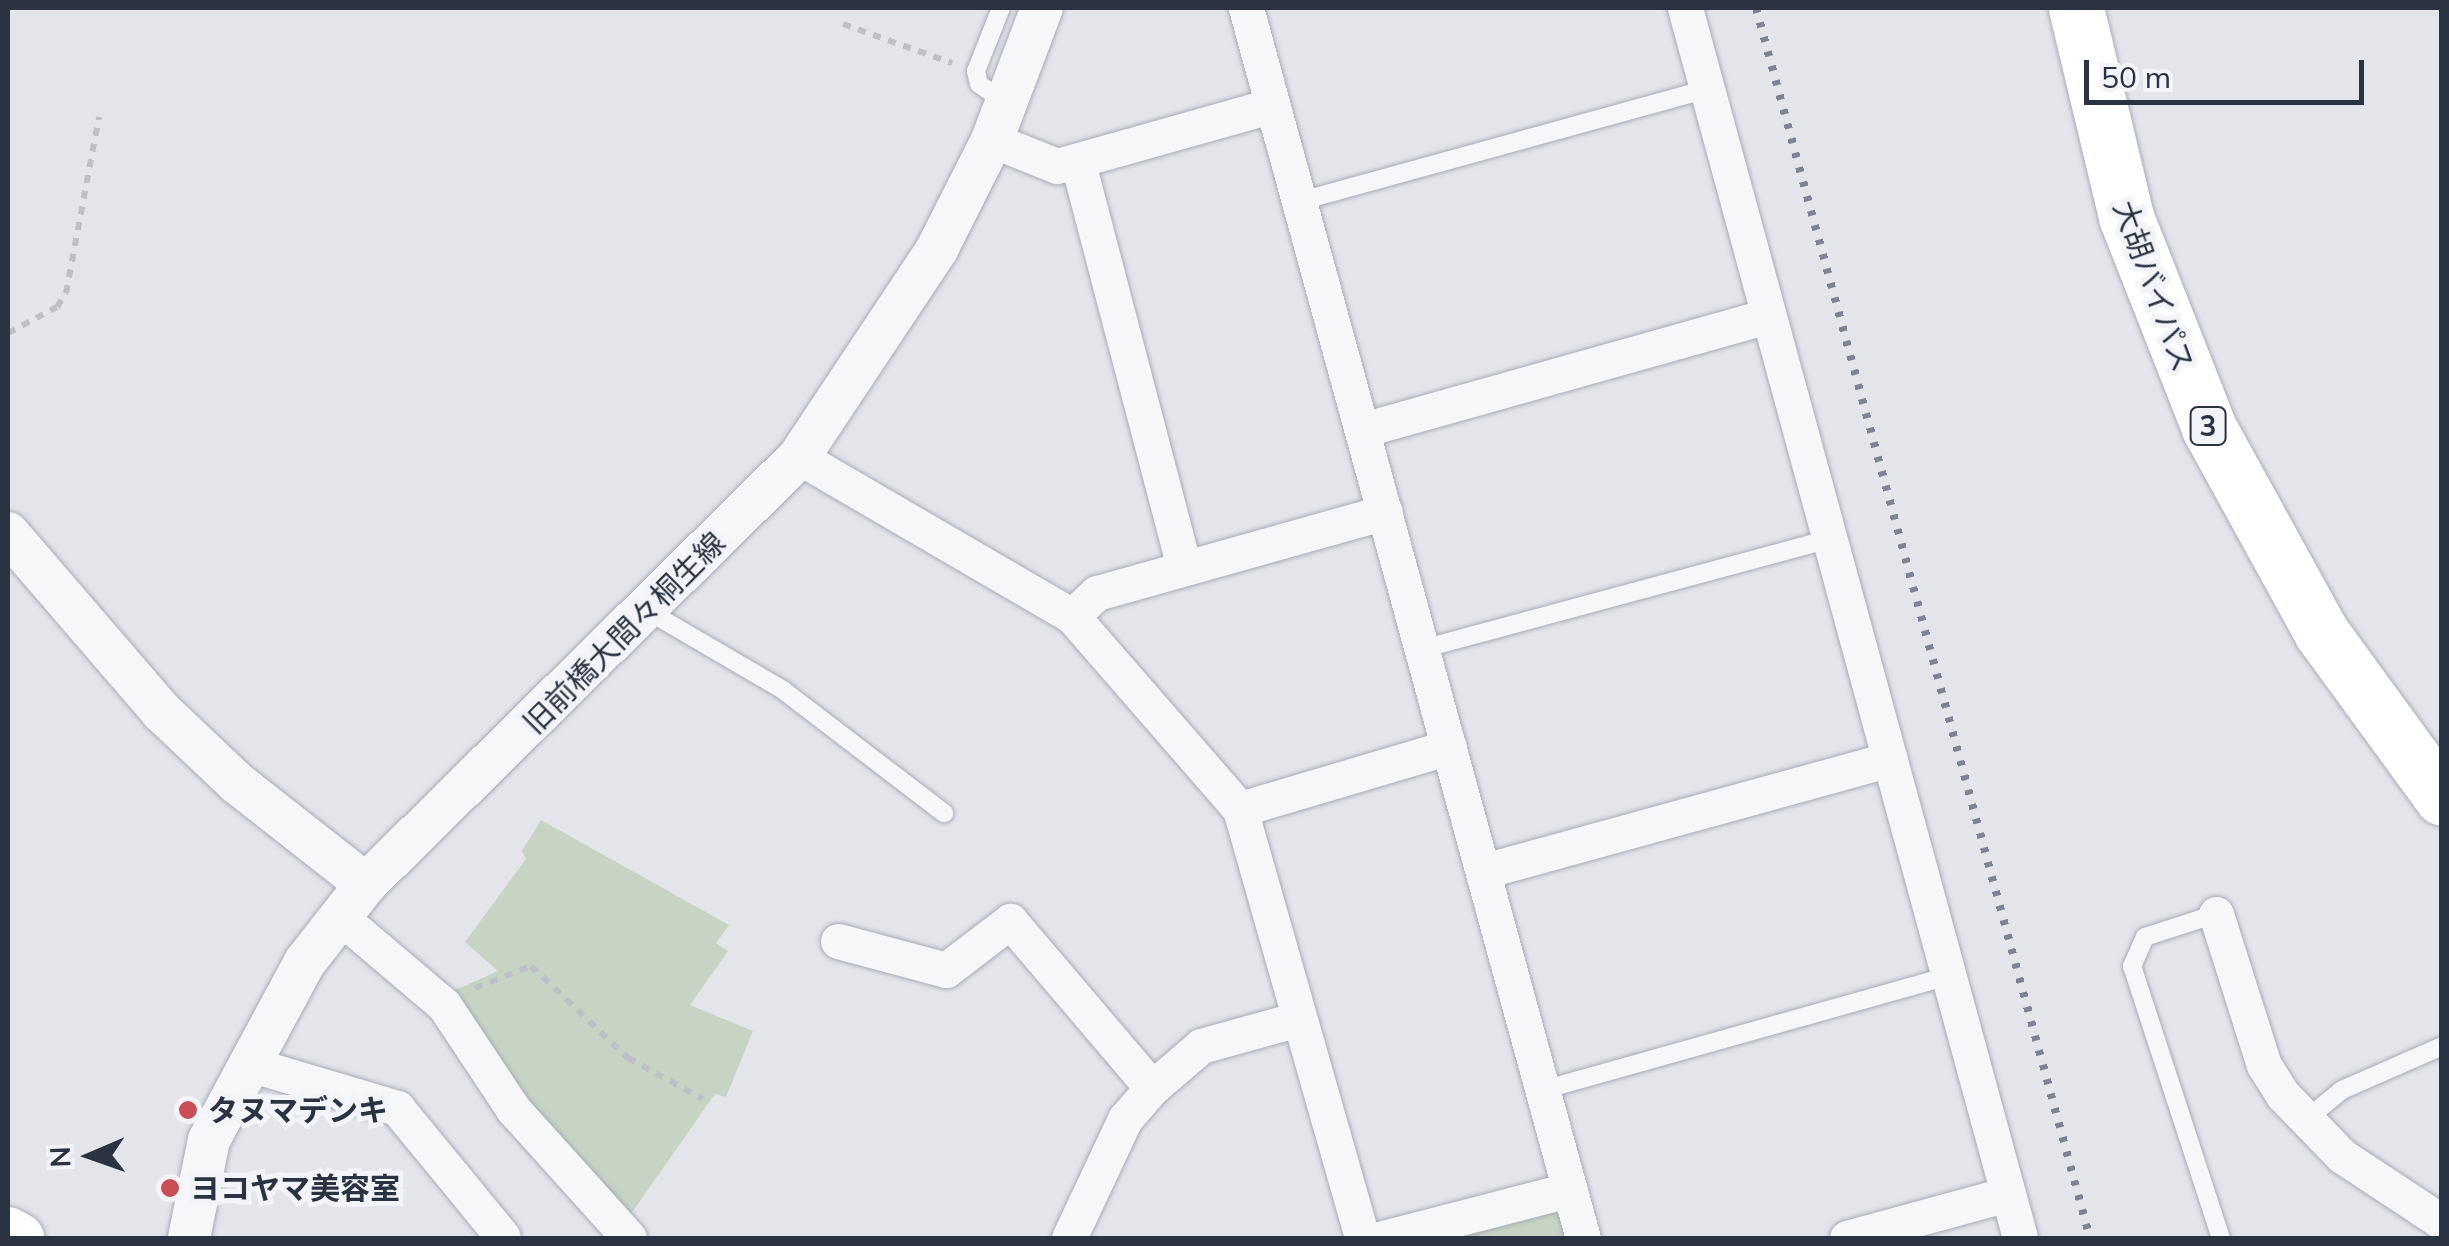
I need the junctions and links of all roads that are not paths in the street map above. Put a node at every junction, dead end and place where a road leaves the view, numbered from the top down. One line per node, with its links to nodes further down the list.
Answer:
1 (1001, 8): 8 (lane)
2 (1042, 8): 8 (street, 旧前橋大間々桐生線)
3 (1246, 8): 7 (street)
4 (1685, 8): 6 (street)
5 (2076, 8): 23 (main road, 大胡バイパス / 3)
6 (1708, 89): 10 (lane); 11 (street)
7 (1272, 106): 9 (street); 10 (street)
8 (1000, 122): 9 (street); 13 (street, 旧前橋大間々桐生線)
9 (1078, 162): 17 (street)
10 (1302, 201): 12 (street)
11 (1767, 316): 12 (street); 16 (street)
12 (1362, 430): 14 (street)
13 (798, 457): 18 (street, 旧前橋大間々桐生線); 19 (street)
14 (1384, 512): 17 (street); 20 (street)
15 (8, 533): 27 (street)
16 (1829, 539): 20 (lane); 22 (street)
17 (1183, 564): 19 (street)
18 (648, 611): 25 (lane); 27 (street, 旧前橋大間々桐生線)
19 (1072, 616): 24 (street)
20 (1422, 649): 21 (street)
21 (1450, 747): 24 (street); 26 (street)
22 (1890, 759): 26 (street); 31 (street)
23 (2442, 798)
24 (1240, 808): 32 (street)
25 (944, 813)
26 (1484, 871): 36 (street)
27 (366, 884): 29 (street, 旧前橋大間々桐生線)
28 (2216, 914): 37 (street); 52 (lane)
29 (339, 916): 34 (street, 旧前橋大間々桐生線); 45 (street)
30 (838, 941): 35 (street)
31 (1949, 976): 36 (lane); 39 (street)
32 (1294, 1020): 35 (street); 47 (street)
33 (2442, 1046): 37 (lane)
34 (246, 1063): 42 (street); 44 (street, 旧前橋大間々桐生線)
35 (1152, 1088): 46 (street)
36 (1543, 1090): 38 (street)
37 (2303, 1122): 40 (street)
38 (1569, 1190): 48 (street); 49 (street)
39 (2008, 1194): 50 (street); 51 (street)
40 (2442, 1222)
41 (8, 1232): 43 (main road)
42 (503, 1237)
43 (19, 1238)
44 (189, 1238)
45 (630, 1238)
46 (1068, 1238)
47 (1362, 1238)
48 (1383, 1238)
49 (1583, 1238)
50 (1847, 1238)
51 (2020, 1238)
52 (2220, 1238)

